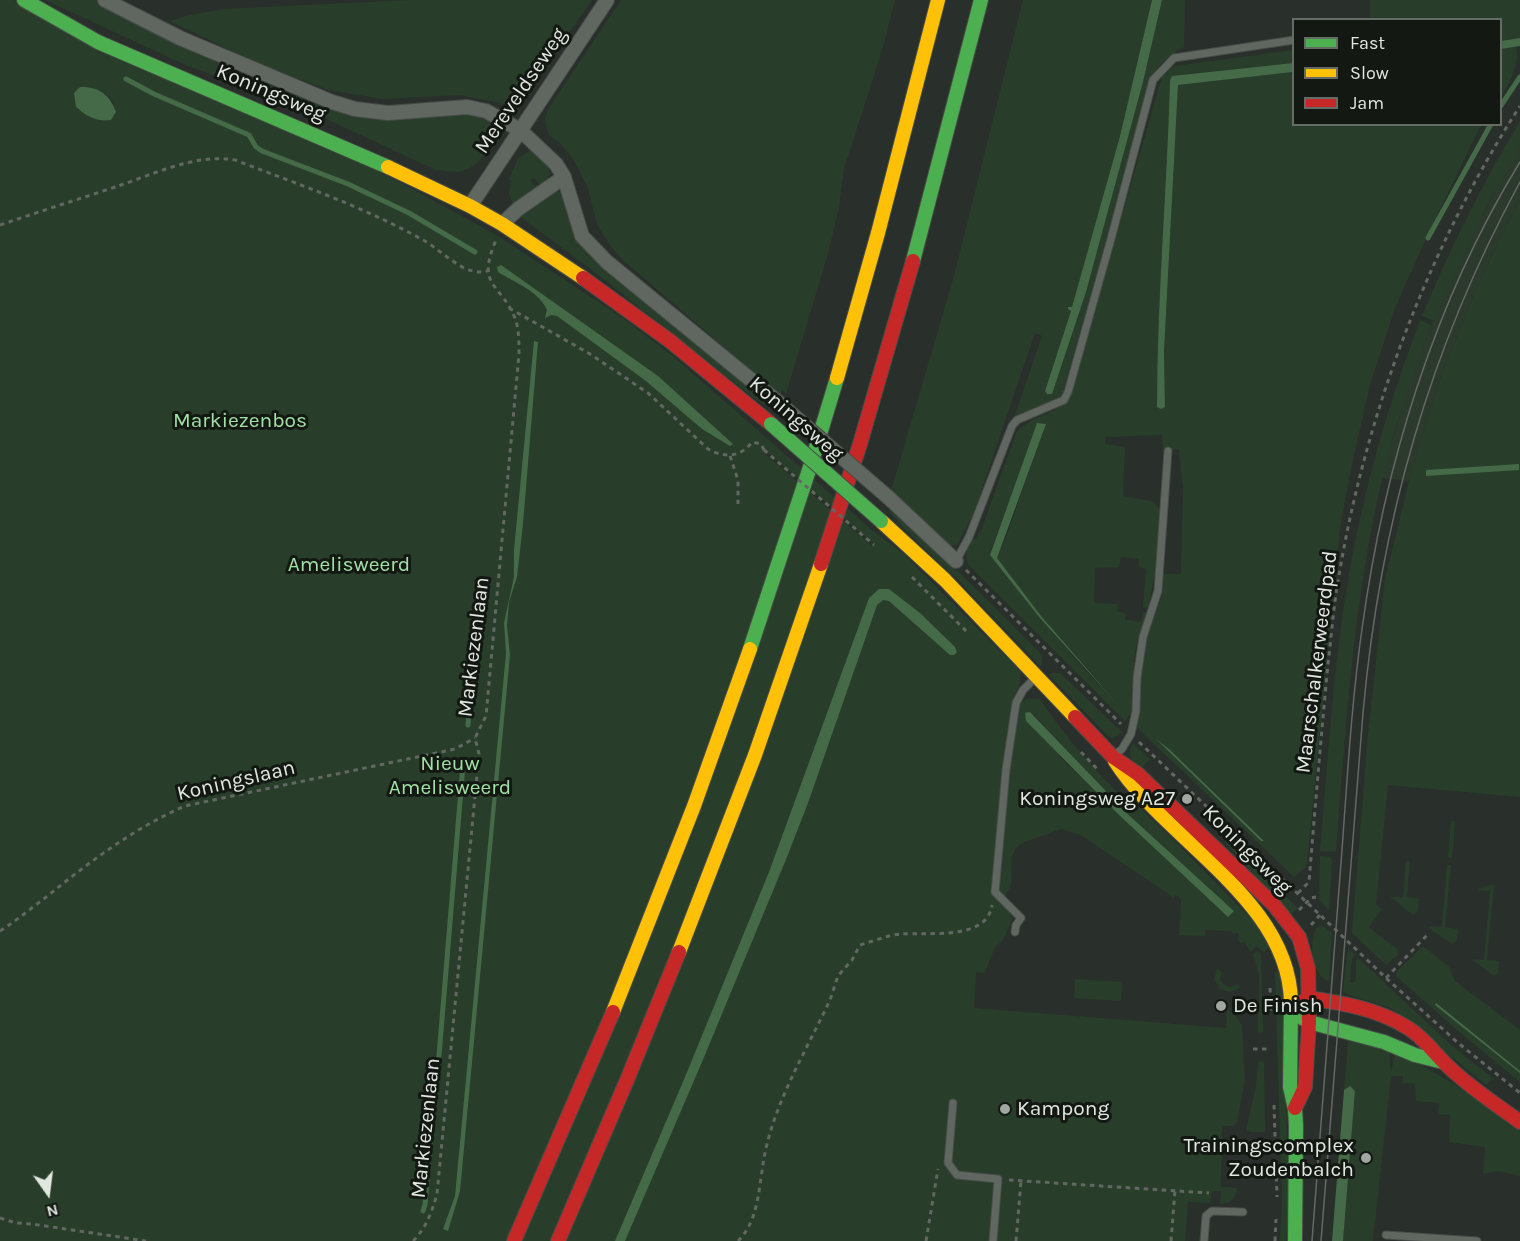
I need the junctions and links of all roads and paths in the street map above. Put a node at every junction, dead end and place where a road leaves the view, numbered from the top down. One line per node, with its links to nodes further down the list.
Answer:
1 (24, 0): 10 (main road, Koningsweg)
2 (105, 0): 8 (street, Koningsweg)
3 (607, 0): 8 (street, Mereveldseweg)
4 (938, 0): 52 (main road)
5 (981, 0): 53 (main road)
6 (1292, 40): 19 (lane)
7 (1520, 106): 27 (path, Maarschalkerweerdpad)
8 (520, 130): 9 (street, Koningsweg); 10 (street, Mereveldseweg)
9 (564, 177): 11 (street); 19 (street, Koningsweg, bridge)
10 (470, 206): 11 (main road, Koningsweg)
11 (502, 224): 13 (path); 22 (main road, Koningsweg, bridge)
12 (0, 225): 13 (path)
13 (487, 271): 14 (path, Markiezenlaan)
14 (509, 308): 16 (path); 24 (path, Markiezenlaan)
15 (1168, 451): 23 (lane)
16 (730, 456): 17 (path); 18 (path, bridge)
17 (738, 504)
18 (880, 544)
19 (956, 561): 23 (path)
20 (910, 574): 21 (path)
21 (975, 640)
22 (1037, 676): 25 (main road, Koningsweg); 26 (lane)
23 (1131, 734): 25 (lane); 27 (path)
24 (475, 738): 28 (path, Koningslaan); 51 (path, Markiezenlaan)
25 (1113, 757): 32 (main road, Koningsweg); 33 (main road, Koningsweg)
26 (995, 892): 29 (lane); 54 (path)
27 (1298, 893): 31 (path)
28 (0, 931)
29 (1015, 932)
30 (1428, 934): 31 (path)
31 (1386, 978): 38 (path)
32 (1308, 998): 33 (main road); 34 (main road, Koningsweg); 37 (main road)
33 (1292, 1012): 34 (main road); 40 (main road, Koningsweg)
34 (1309, 1022): 37 (main road); 40 (main road, Koningsweg)
35 (1253, 1049): 36 (path)
36 (1273, 1049)
37 (1443, 1062): 41 (main road)
38 (1520, 1093)
39 (954, 1103): 42 (lane)
40 (1295, 1108): 60 (main road)
41 (1520, 1122)
42 (948, 1163): 43 (lane); 55 (path)
43 (998, 1179): 44 (path); 56 (lane)
44 (1021, 1181): 45 (path); 57 (path)
45 (1174, 1190): 46 (path); 58 (path)
46 (1209, 1193)
47 (1243, 1212): 59 (lane)
48 (0, 1218): 50 (path)
49 (1386, 1235): 61 (lane)
50 (146, 1241)
51 (413, 1241)
52 (514, 1241)
53 (558, 1241)
54 (738, 1241)
55 (926, 1241)
56 (993, 1241)
57 (1016, 1241)
58 (1171, 1241)
59 (1204, 1241)
60 (1295, 1241)
61 (1477, 1241)

